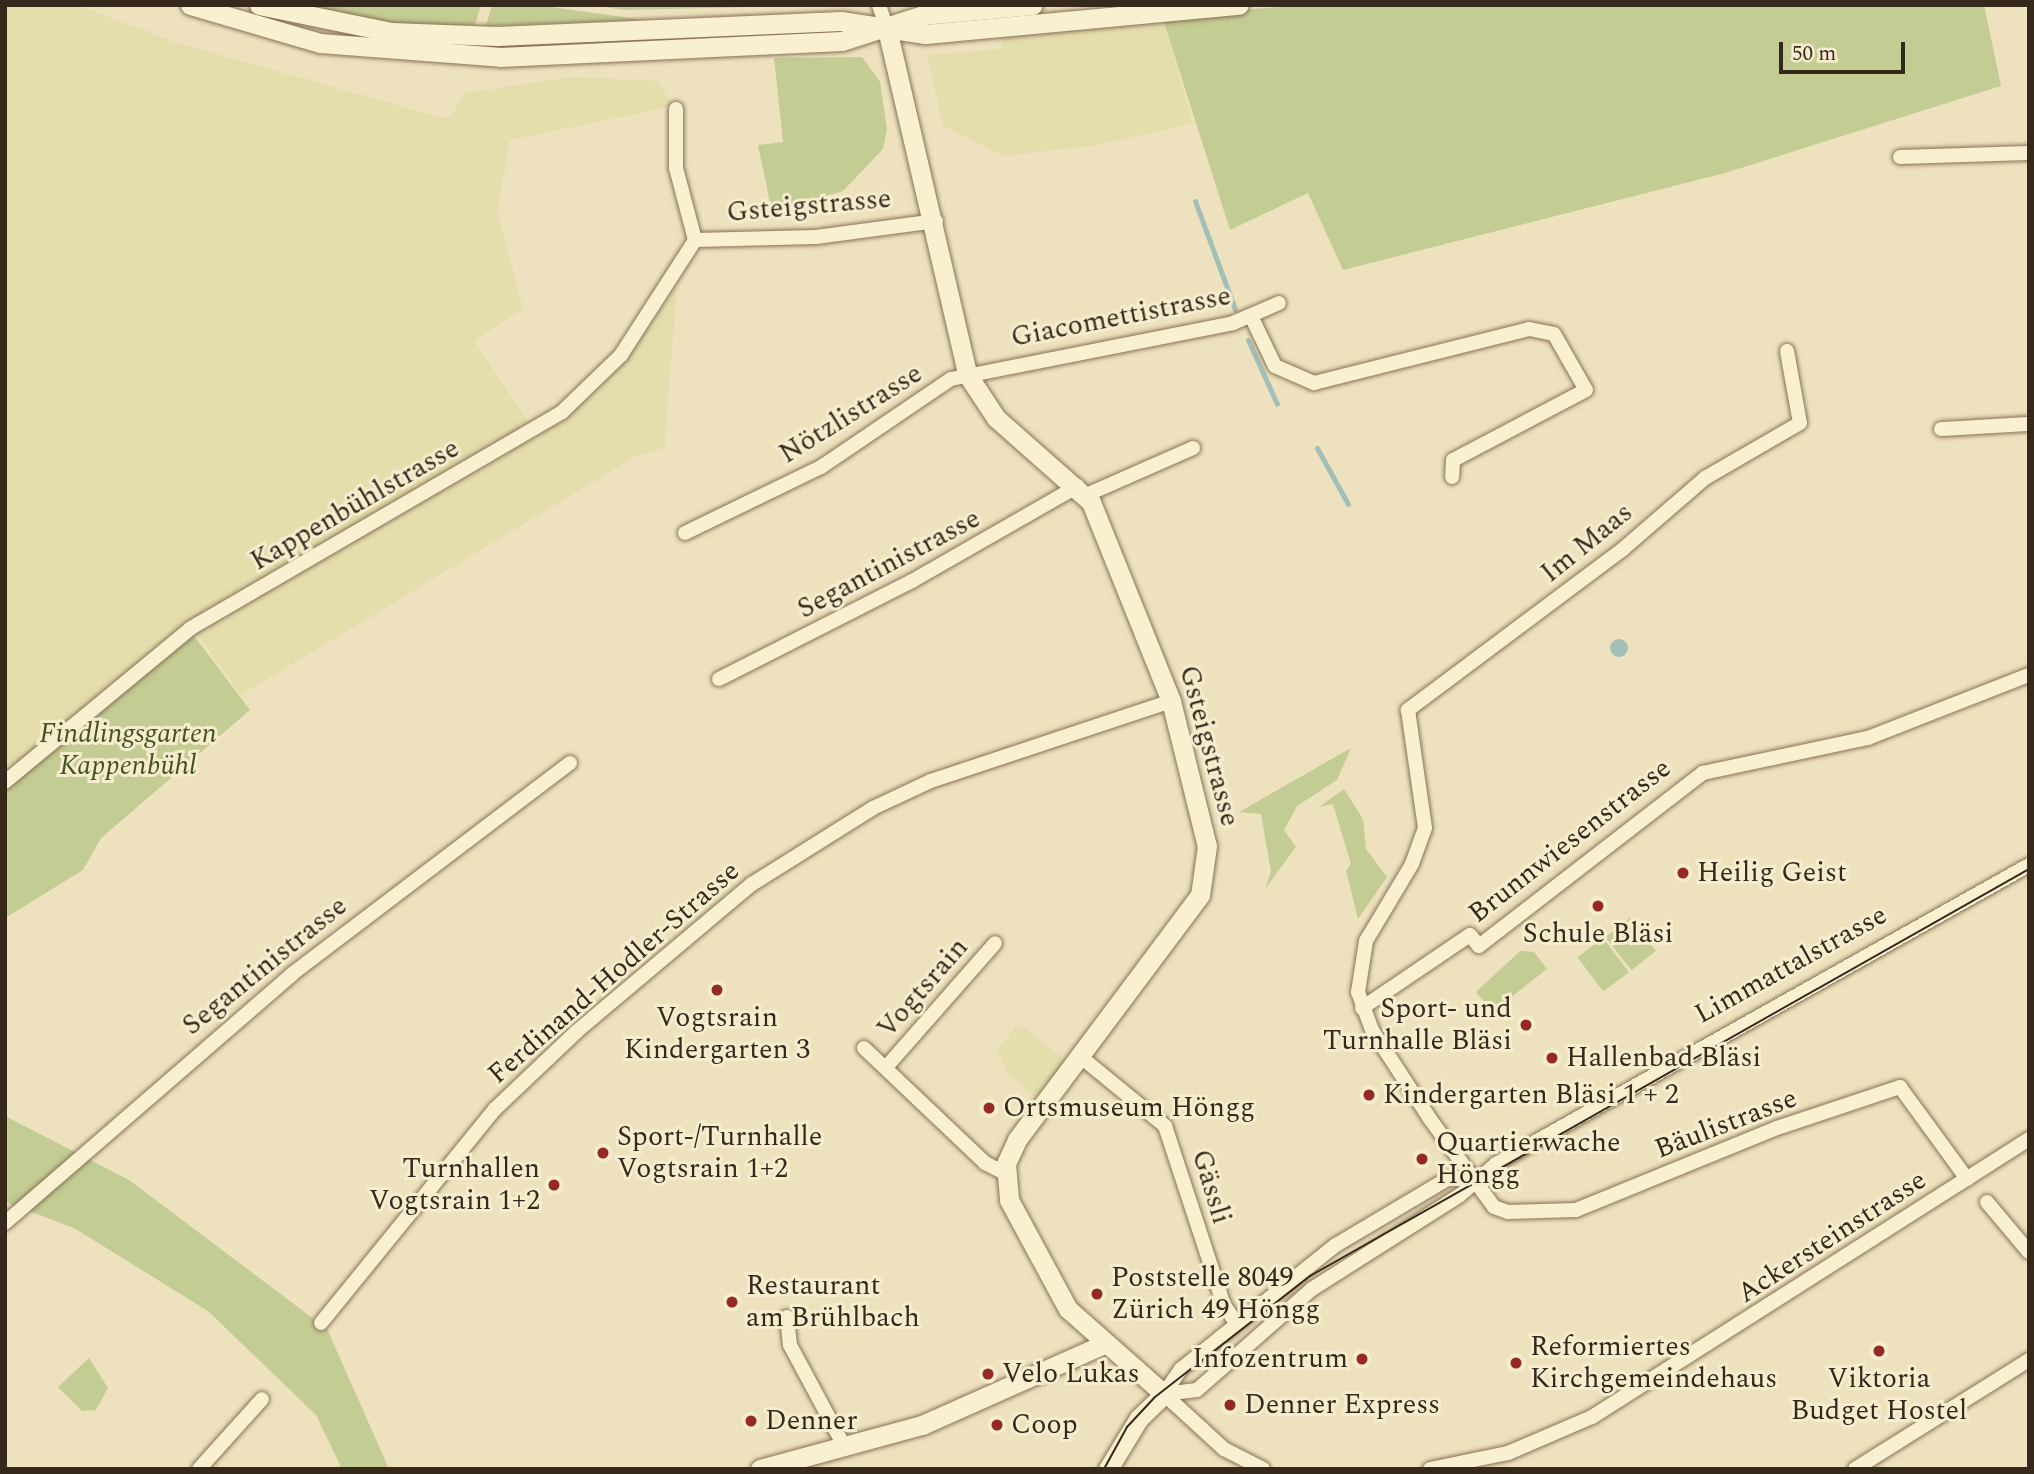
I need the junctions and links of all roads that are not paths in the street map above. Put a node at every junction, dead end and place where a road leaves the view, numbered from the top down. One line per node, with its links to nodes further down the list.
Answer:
1 (190, 5): 6 (street)
2 (258, 5): 6 (street)
3 (879, 5): 6 (street)
4 (1032, 5): 6 (street)
5 (1240, 5): 6 (street)
6 (887, 29): 10 (street, Gsteigstrasse)
7 (676, 109): 11 (street, Gsteigstrasse)
8 (2029, 153): 9 (street)
9 (1900, 157)
10 (936, 221): 11 (street, Gsteigstrasse); 15 (street, Gsteigstrasse)
11 (695, 240): 26 (street, Kappenbühlstrasse)
12 (1279, 303): 13 (street)
13 (1251, 316): 15 (street, Giacomettistrasse); 19 (street, Giacomettistrasse)
14 (1787, 351): 29 (street, Im Maas)
15 (967, 374): 20 (street, Gsteigstrasse); 21 (street, Nötzlistrasse)
16 (2029, 424): 17 (street)
17 (1941, 429)
18 (1193, 448): 20 (street, Segantinistrasse)
19 (1452, 477)
20 (1082, 491): 23 (street, Segantinistrasse); 24 (street, Gsteigstrasse)
21 (685, 533)
22 (2029, 675): 29 (street, Brunnwiesenstrasse)
23 (719, 679)
24 (1171, 701): 31 (street, Gsteigstrasse); 43 (street, Ferdinand-Hodler-Strasse)
25 (570, 763): 38 (street, Segantinistrasse)
26 (5, 782)
27 (2029, 865): 35 (street, Limmattalstrasse)
28 (995, 943): 32 (street, Vogtsrain)
29 (1362, 1008): 35 (street)
30 (864, 1048): 32 (street, Vogtsrain)
31 (1081, 1057): 34 (street, Gsteigstrasse); 44 (street, Gässli)
32 (888, 1065): 34 (street, Vogtsrain)
33 (2029, 1139): 36 (street, Ackersteinstrasse)
34 (1005, 1174): 45 (street)
35 (1473, 1179): 36 (street, Bäulistrasse); 40 (street, Limmattalstrasse); 41 (street, Limmattalstrasse)
36 (1967, 1179): 54 (street, Ackersteinstrasse)
37 (1987, 1202): 39 (street)
38 (5, 1223)
39 (2029, 1252)
40 (1304, 1272): 41 (street); 44 (street, Limmattalstrasse)
41 (1312, 1289): 47 (street, Limmattalstrasse)
42 (787, 1317): 49 (street)
43 (321, 1323)
44 (1237, 1324): 47 (street, Limmattalstrasse)
45 (1104, 1344): 47 (street); 49 (street)
46 (2029, 1360): 55 (street)
47 (1164, 1394): 52 (street); 53 (street)
48 (262, 1399): 50 (street)
49 (843, 1444): 51 (street)
50 (199, 1469)
51 (760, 1469)
52 (1108, 1469)
53 (1263, 1469)
54 (1430, 1469)
55 (1855, 1469)

